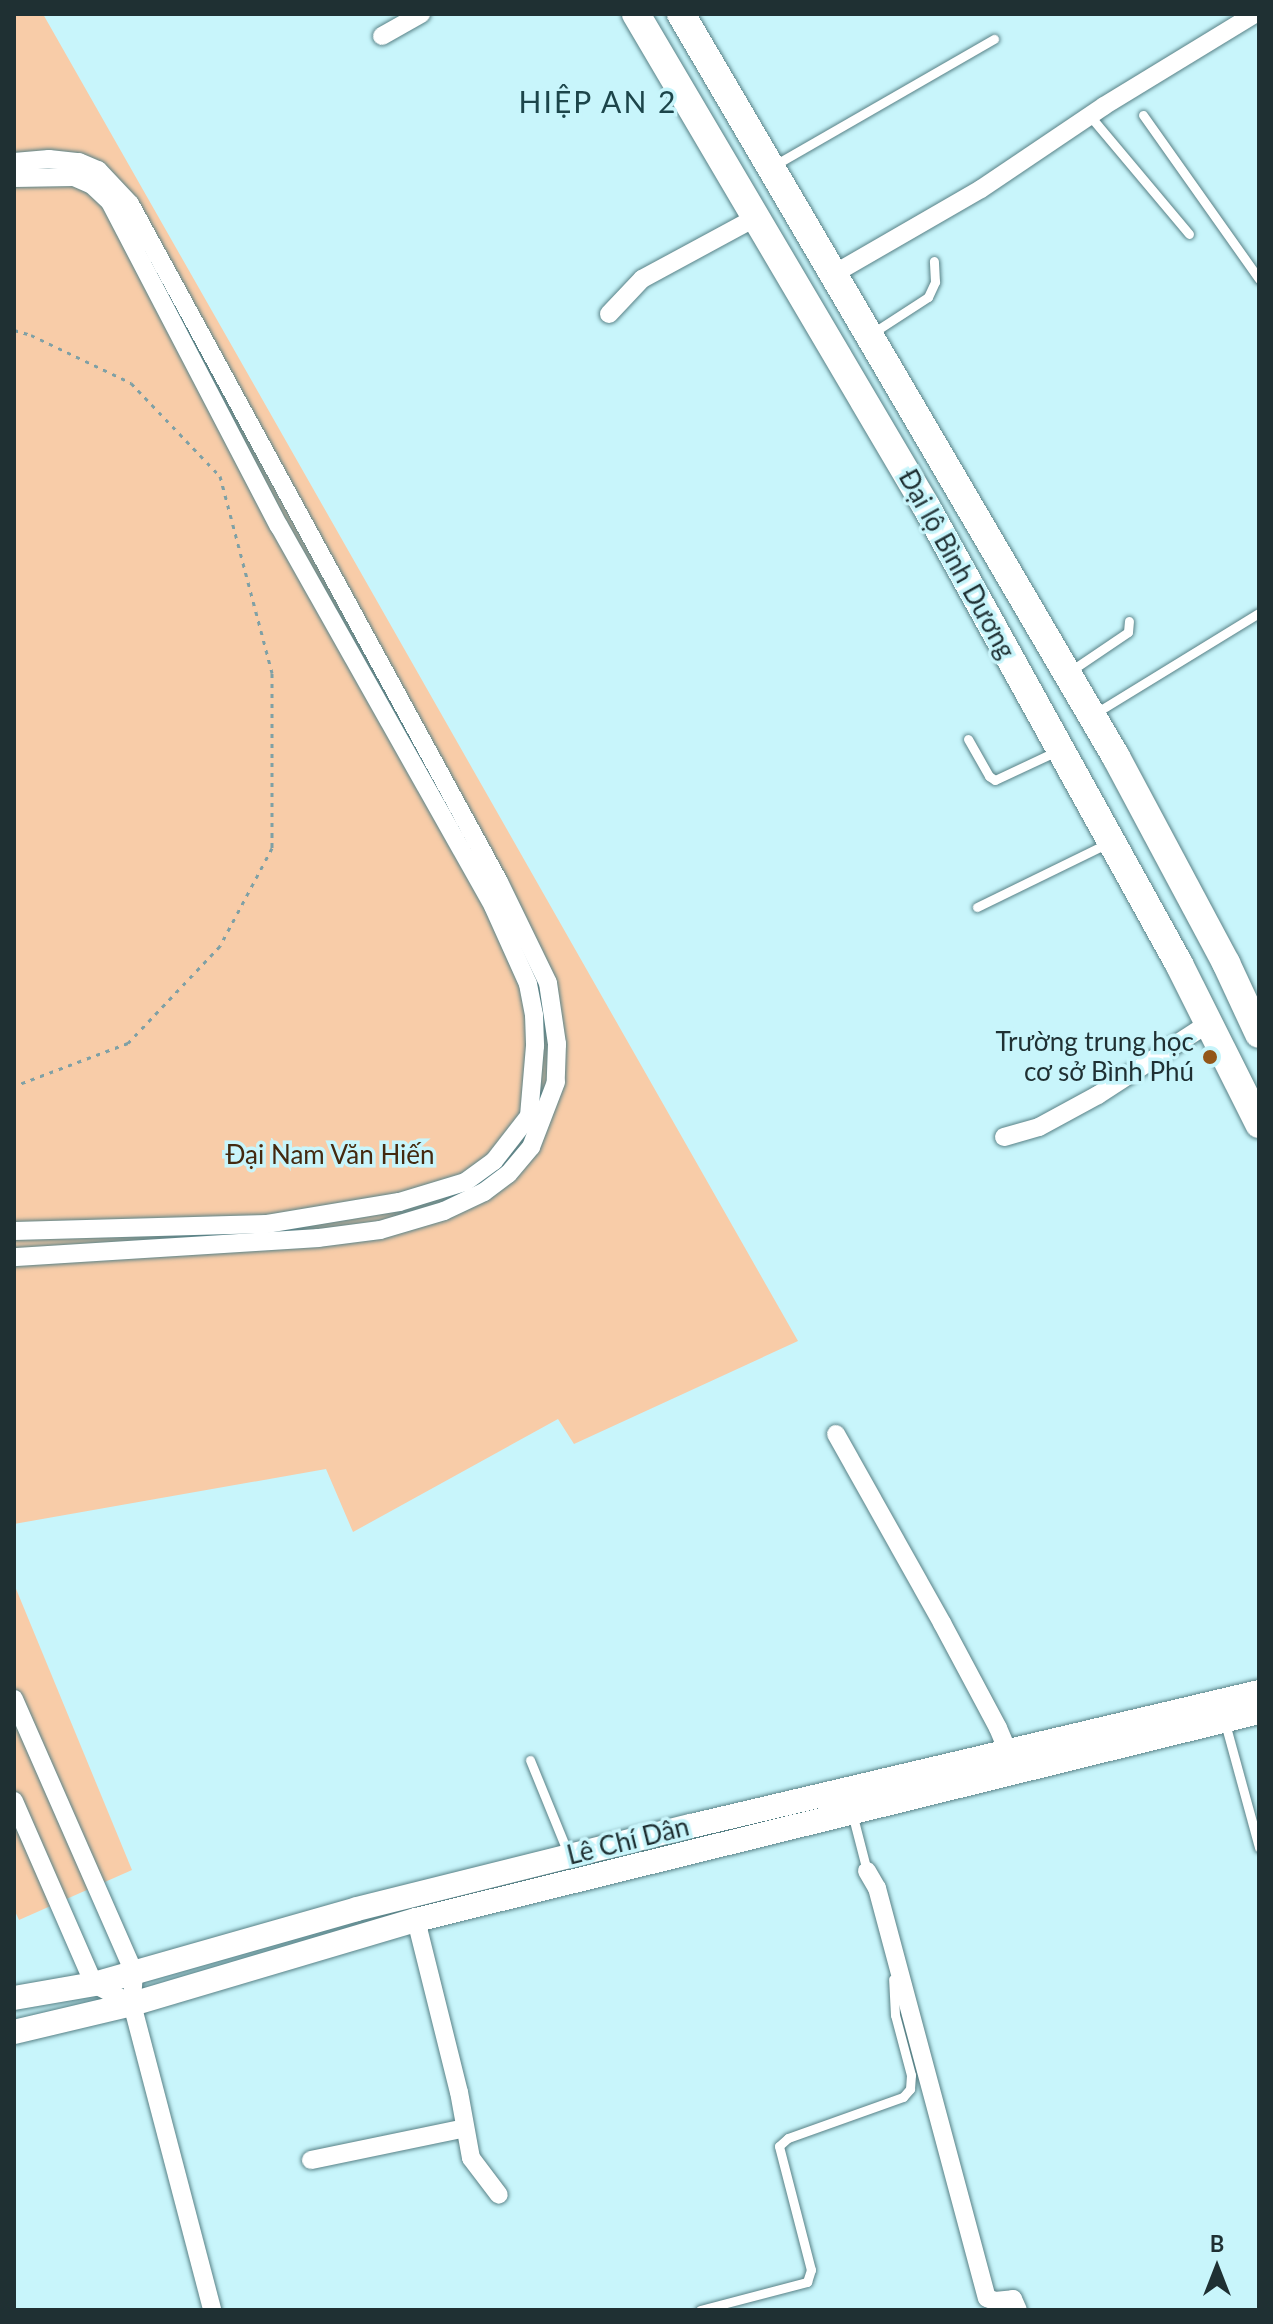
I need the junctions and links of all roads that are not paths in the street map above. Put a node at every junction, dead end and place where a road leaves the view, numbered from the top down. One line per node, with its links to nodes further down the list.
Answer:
1 (421, 14): 5 (street)
2 (636, 14): 12 (highway, Đại lộ Bình Dương)
3 (681, 14): 10 (highway, Đại lộ Bình Dương)
4 (1255, 14): 8 (street)
5 (382, 36)
6 (994, 39): 10 (lane)
7 (1143, 115): 16 (lane)
8 (1090, 116): 13 (lane); 15 (street)
9 (14, 162): 32 (street)
10 (770, 167): 15 (highway, Đại lộ Bình Dương)
11 (14, 178): 31 (street)
12 (755, 218): 17 (street); 24 (highway, Đại lộ Bình Dương)
13 (1189, 234)
14 (934, 261): 18 (lane)
15 (832, 275): 18 (highway, Đại lộ Bình Dương)
16 (1259, 279)
17 (609, 314)
18 (868, 336): 21 (highway, Đại lộ Bình Dương)
19 (1259, 613): 22 (lane)
20 (1129, 621): 21 (lane)
21 (1066, 674): 22 (highway, Đại lộ Bình Dương)
22 (1091, 715): 28 (highway, Đại lộ Bình Dương)
23 (968, 739): 24 (lane)
24 (1060, 750): 25 (highway, Đại lộ Bình Dương)
25 (1111, 842): 26 (lane); 27 (highway, Đại lộ Bình Dương)
26 (977, 907)
27 (1209, 1023): 29 (highway, Đại lộ Bình Dương); 30 (street)
28 (1259, 1034)
29 (1256, 1109)
30 (1004, 1137)
31 (14, 1231)
32 (14, 1257)
33 (836, 1434): 38 (street)
34 (1259, 1692): 38 (main road, Lê Chí Dân)
35 (14, 1699): 47 (street)
36 (1259, 1712): 37 (main road, Lê Chí Dân)
37 (1224, 1720): 40 (main road, Lê Chí Dân); 43 (lane)
38 (1008, 1750): 40 (street); 44 (main road, Lê Chí Dân)
39 (530, 1760): 44 (lane)
40 (1016, 1775): 42 (main road, Lê Chí Dân)
41 (14, 1801): 48 (street)
42 (852, 1813): 45 (lane); 46 (main road, Lê Chí Dân)
43 (1259, 1847)
44 (569, 1856): 47 (main road, Lê Chí Dân)
45 (867, 1871): 56 (lane); 57 (street)
46 (416, 1920): 50 (main road, Lê Chí Dân); 52 (street)
47 (134, 1972): 48 (main road, Lê Chí Dân); 50 (street)
48 (94, 1984): 49 (main road, Lê Chí Dân); 50 (street)
49 (14, 1998)
50 (132, 2004): 51 (main road, Lê Chí Dân); 55 (street)
51 (14, 2032)
52 (465, 2128): 53 (street); 54 (street)
53 (311, 2160)
54 (499, 2195)
55 (212, 2310)
56 (700, 2310)
57 (1018, 2310)

